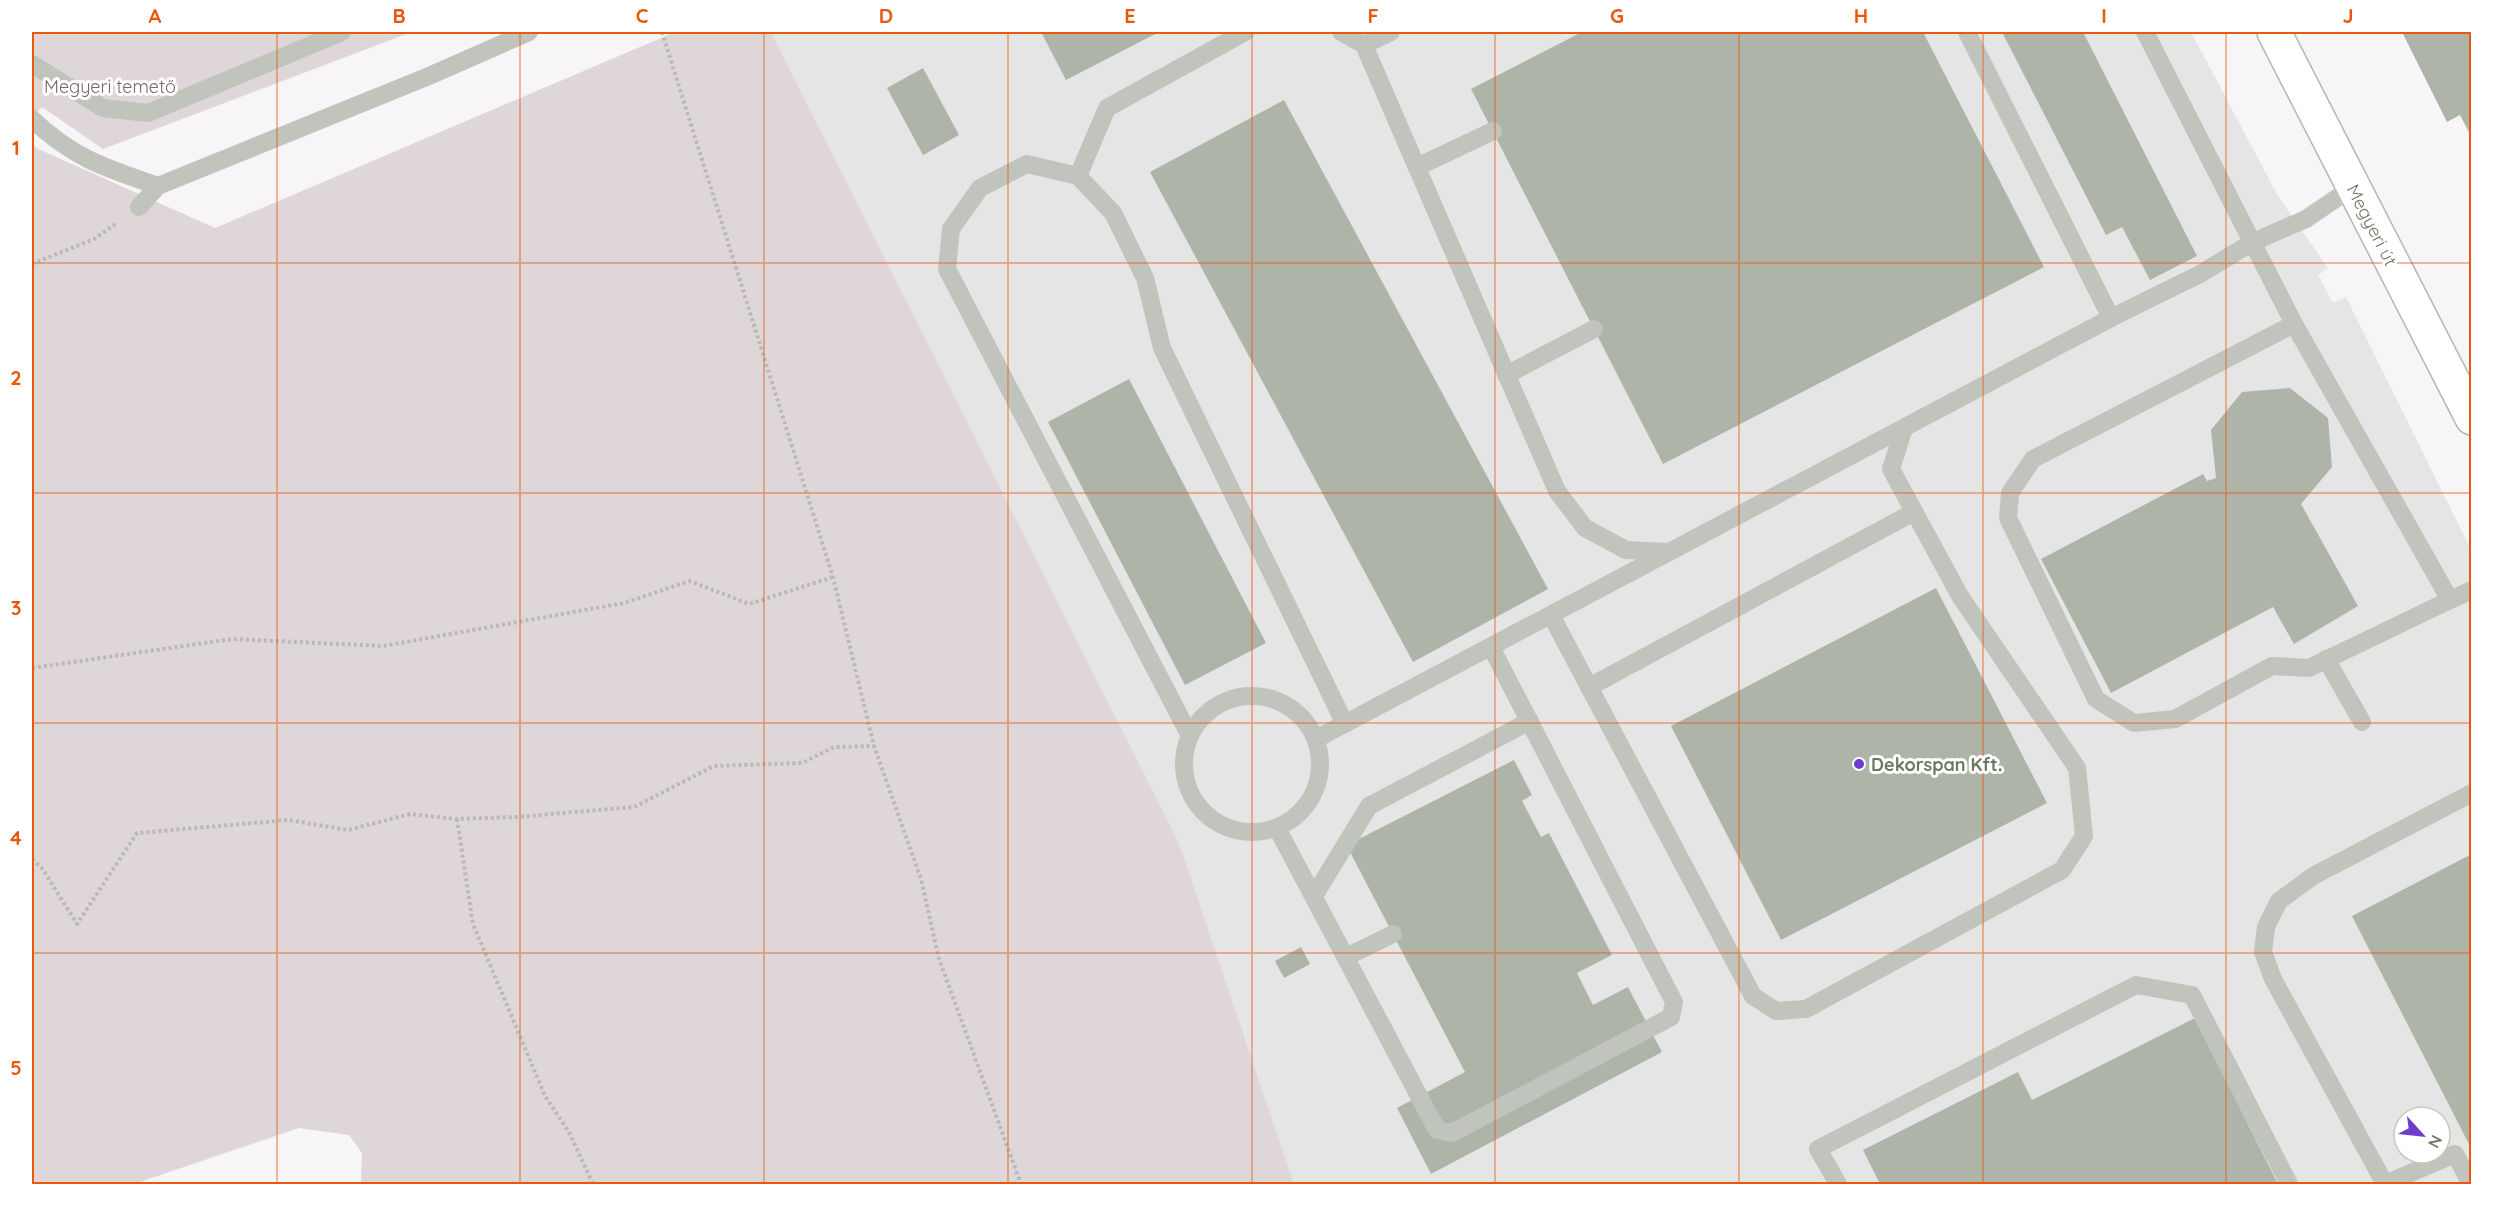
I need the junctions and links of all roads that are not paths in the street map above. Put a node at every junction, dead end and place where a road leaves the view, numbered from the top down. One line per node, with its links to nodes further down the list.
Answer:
1 (342, 32): 10 (lane)
2 (529, 32): 15 (lane)
3 (1245, 32): 14 (lane)
4 (1341, 32): 9 (lane)
5 (1391, 32): 9 (lane)
6 (1967, 32): 19 (lane)
7 (2145, 32): 18 (lane)
8 (2274, 32): 16 (main road, Megyeri út)
9 (1364, 45): 13 (lane)
10 (32, 64)
11 (32, 119): 15 (lane)
12 (1493, 131): 13 (lane)
13 (1417, 167): 22 (lane)
14 (1078, 176): 35 (lane); 36 (lane)
15 (158, 186): 17 (lane)
16 (2352, 187): 18 (lane); 23 (main road, Megyeri út)
17 (139, 207)
18 (2253, 242): 19 (lane); 20 (lane)
19 (2111, 318): 24 (lane)
20 (2295, 324): 28 (lane); 31 (lane)
21 (1594, 329): 22 (lane)
22 (1506, 375): 26 (lane)
23 (2472, 418)
24 (1904, 428): 25 (lane); 26 (lane)
25 (1914, 512): 32 (lane); 32 (lane)
26 (1669, 552): 29 (lane)
27 (2472, 590): 28 (lane)
28 (2450, 600): 31 (lane)
29 (1551, 615): 30 (lane); 32 (lane)
30 (1491, 647): 33 (lane); 35 (lane)
31 (2326, 659): 34 (lane)
32 (1589, 687)
33 (1530, 721): 40 (lane); 42 (lane)
34 (2361, 722)
35 (1345, 724): 37 (lane)
36 (1190, 736): 37 (lane); 39 (lane)
37 (1316, 739): 39 (lane)
38 (2472, 793): 43 (lane)
39 (1277, 828): 40 (lane)
40 (1314, 896): 42 (lane)
41 (1393, 934): 42 (lane)
42 (1346, 957)
43 (2385, 1184): 46 (lane)
44 (1838, 1185): 45 (lane)
45 (2289, 1185)
46 (2470, 1185)

